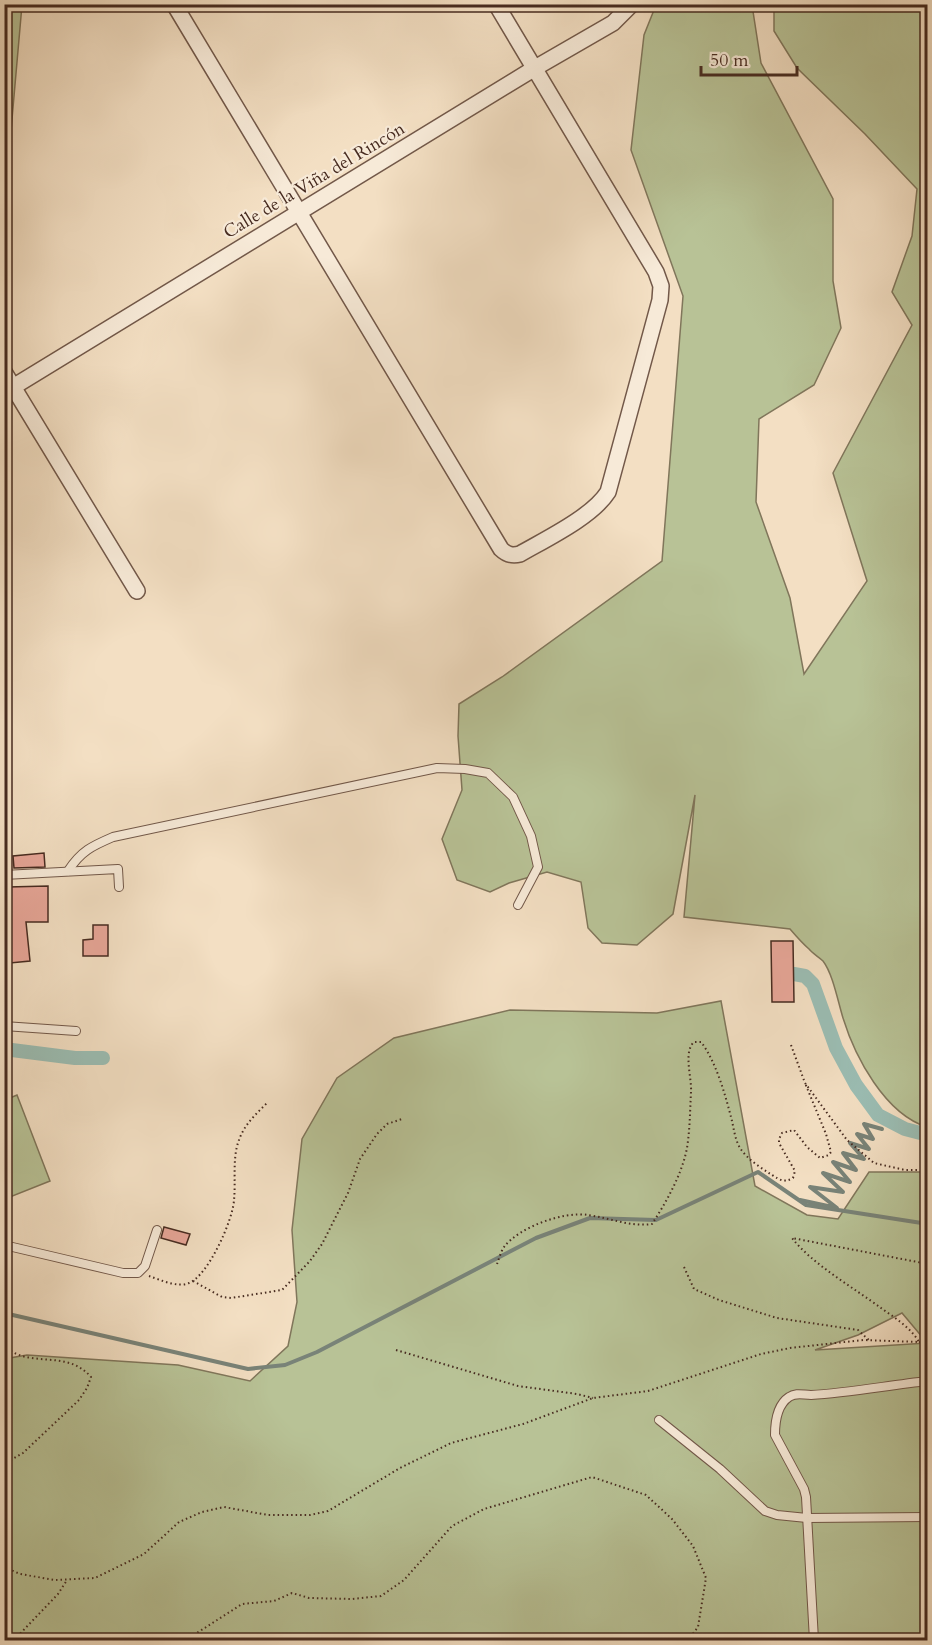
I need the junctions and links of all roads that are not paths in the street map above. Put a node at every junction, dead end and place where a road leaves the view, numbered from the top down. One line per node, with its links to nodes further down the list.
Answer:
1 (174, 4): 5 (street)
2 (496, 4): 4 (street)
3 (632, 4): 4 (street, Calle de la Viña del Rincón)
4 (535, 68): 5 (street, Calle de la Viña del Rincón); 5 (street)
5 (298, 213): 7 (street, Calle de la Viña del Rincón)
6 (4, 372): 7 (street)
7 (13, 387): 8 (street)
8 (137, 591)
9 (68, 871): 10 (lane); 11 (lane); 12 (lane)
10 (4, 875)
11 (119, 887)
12 (518, 905)
13 (4, 1026): 14 (lane)
14 (76, 1031)
15 (157, 1230): 16 (lane)
16 (4, 1245)
17 (927, 1381): 20 (lane)
18 (659, 1420): 20 (lane)
19 (927, 1517): 20 (lane)
20 (807, 1518): 21 (lane)
21 (814, 1641)

